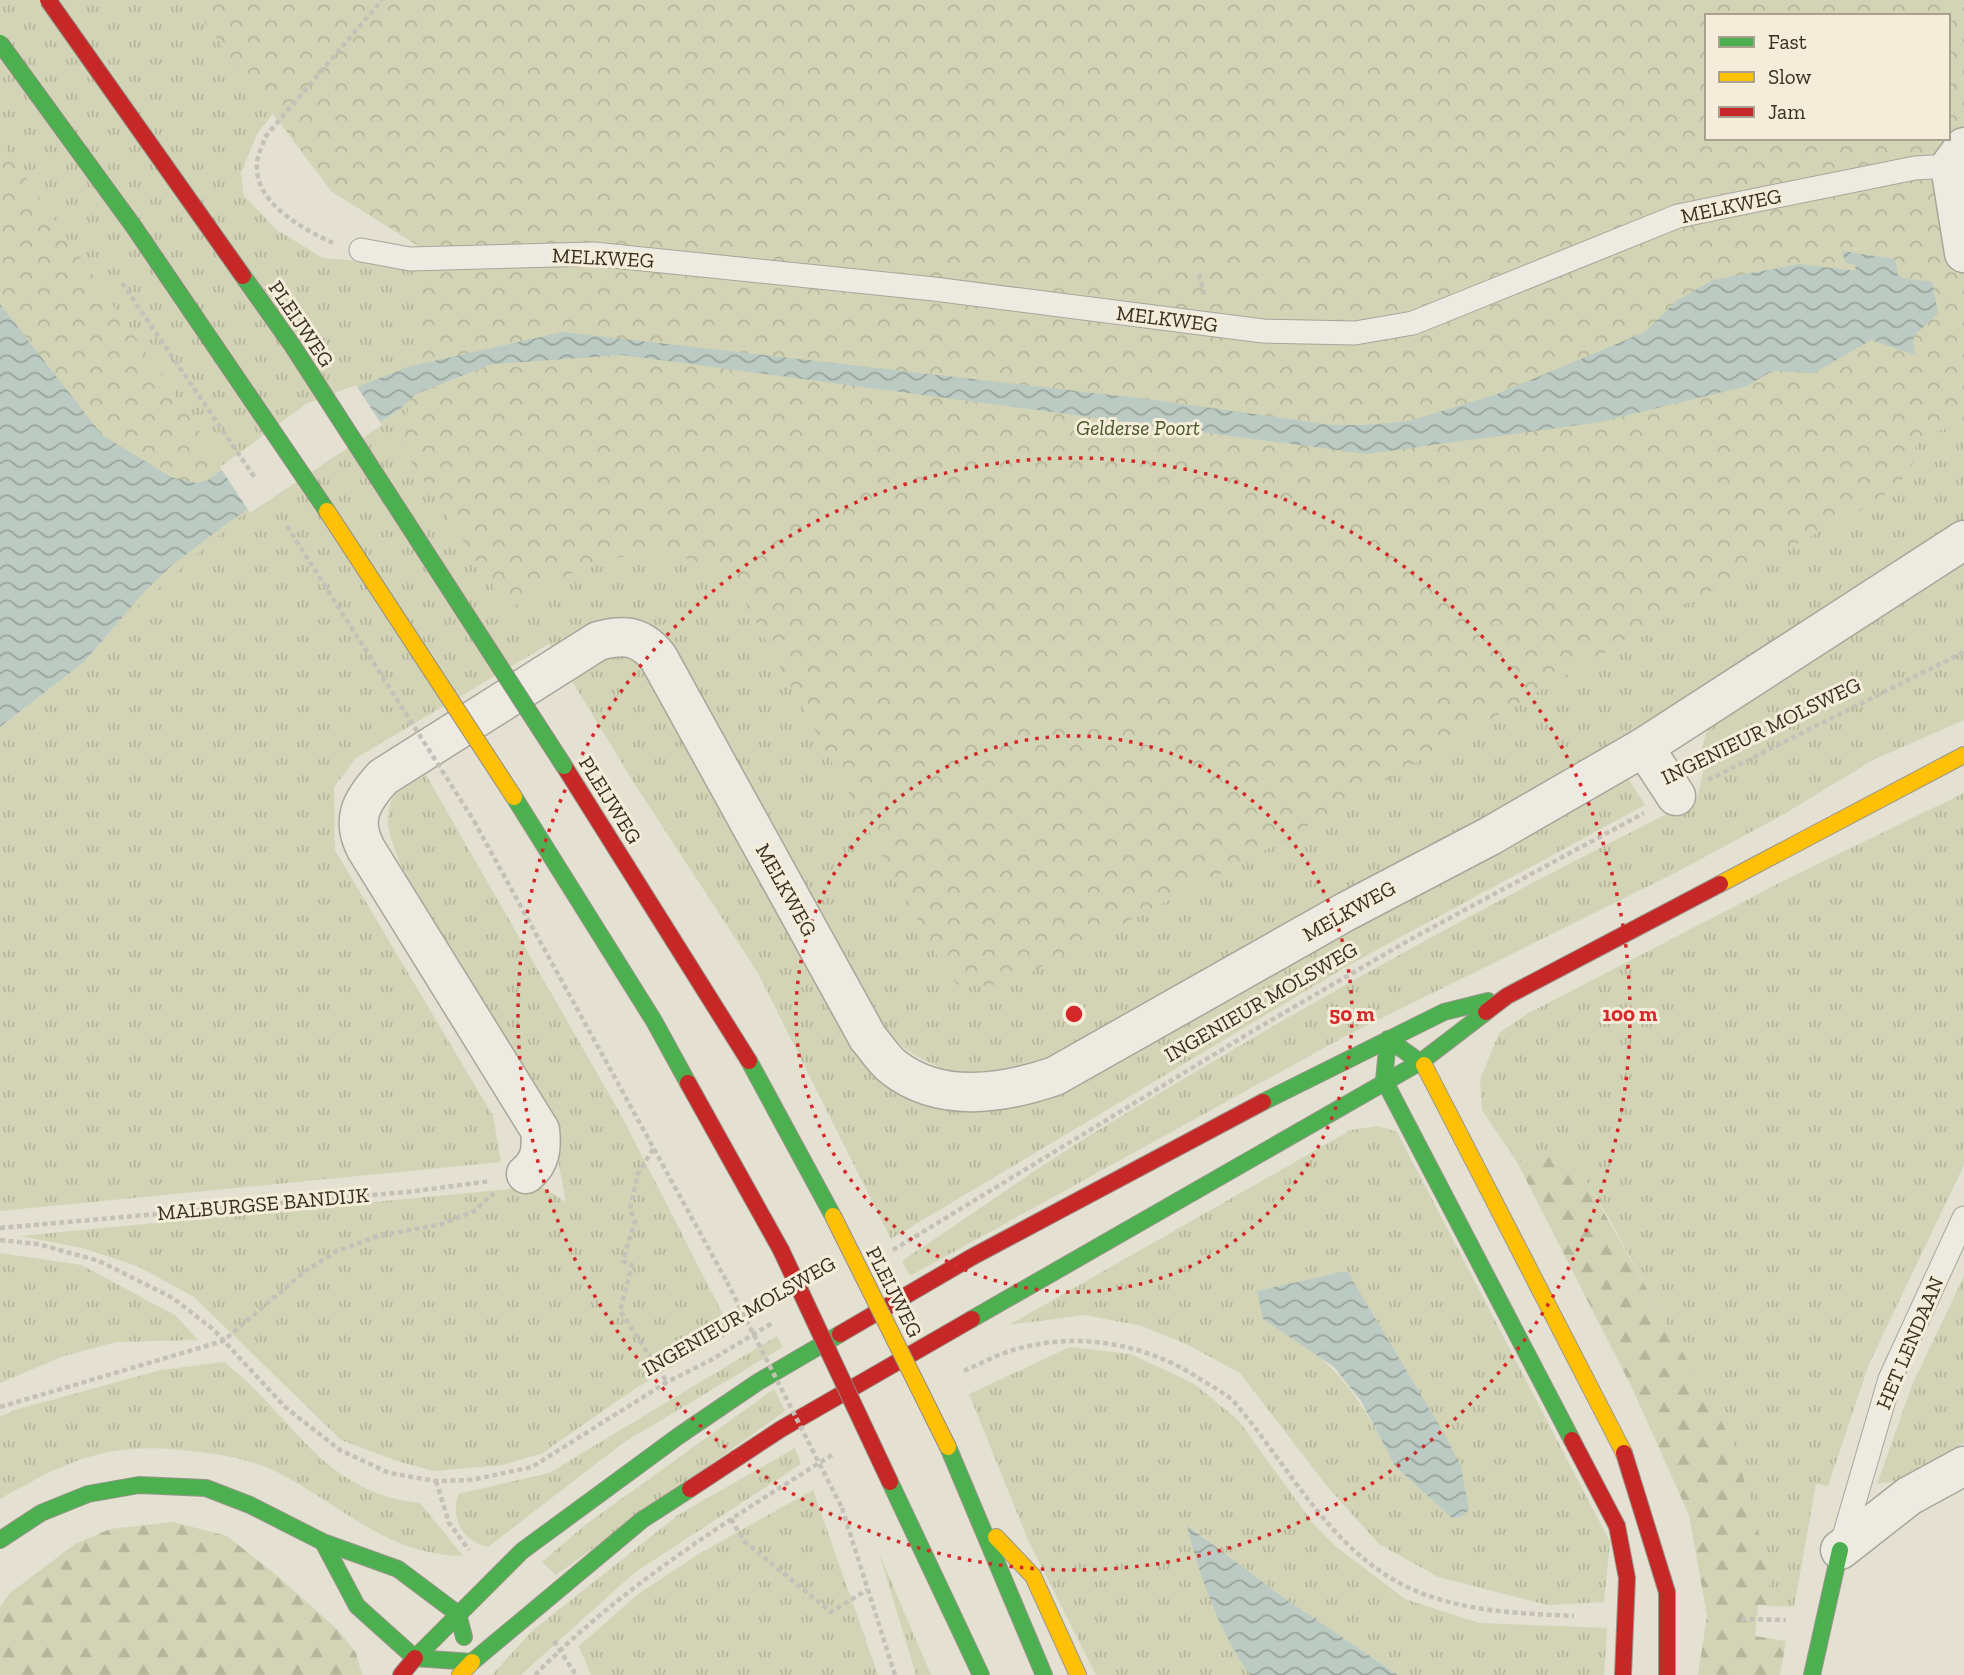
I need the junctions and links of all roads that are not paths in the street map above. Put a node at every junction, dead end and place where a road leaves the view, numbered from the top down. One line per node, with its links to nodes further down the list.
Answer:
1 (48, 0): 17 (main road, PLEIJWEG, bridge)
2 (0, 43): 26 (main road, bridge)
3 (1957, 156): 4 (lane, MELKWEG); 5 (street, MELKWEG)
4 (361, 250)
5 (1964, 253)
6 (1964, 540): 7 (street, MELKWEG)
7 (1644, 747): 9 (street); 14 (street, MELKWEG)
8 (1964, 755): 10 (main road)
9 (1676, 796)
10 (1507, 996): 11 (main road); 12 (main road)
11 (1388, 1039): 12 (main road); 13 (main road); 21 (main road)
12 (1422, 1060): 13 (main road); 30 (main road)
13 (1384, 1080): 23 (main road); 29 (main road)
14 (519, 1175)
15 (1964, 1219): 20 (lane, HET LENDAAN)
16 (1964, 1466): 20 (street)
17 (982, 1522): 27 (main road, PLEIJWEG); 28 (main road)
18 (0, 1540): 19 (main road)
19 (323, 1542): 21 (main road); 22 (main road)
20 (1840, 1550): 31 (main road)
21 (458, 1614): 22 (main road); 23 (main road)
22 (415, 1658): 23 (main road); 24 (main road)
23 (472, 1662): 25 (main road)
24 (401, 1675)
25 (460, 1675)
26 (981, 1675)
27 (1044, 1675)
28 (1078, 1675)
29 (1623, 1675)
30 (1667, 1675)
31 (1812, 1675)

